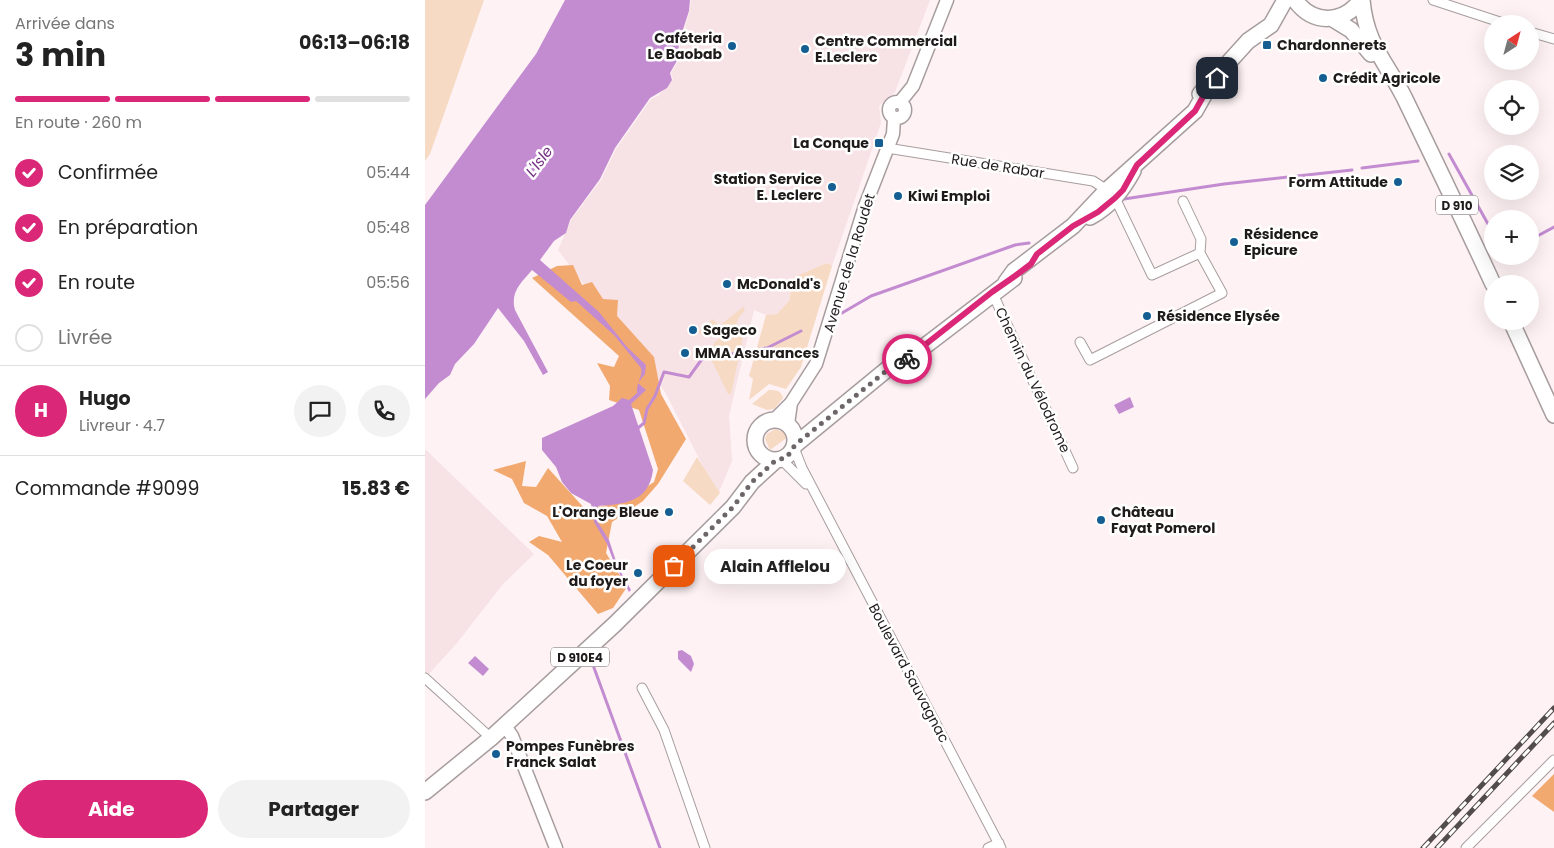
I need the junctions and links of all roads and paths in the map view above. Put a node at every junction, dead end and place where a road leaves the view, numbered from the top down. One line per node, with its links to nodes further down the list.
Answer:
1 (947, 0): 13 (street, Avenue de la Roudet)
2 (1285, 0): 9 (main road)
3 (1295, 0): 6 (main road)
4 (1361, 0): 8 (main road); 12 (main road, D 910)
5 (1433, 0): 7 (street)
6 (1307, 13): 8 (main road); 9 (main road)
7 (1484, 17)
8 (1333, 19): 12 (main road, D 910)
9 (1269, 27): 14 (main road)
10 (1539, 35): 11 (street)
11 (1554, 39)
12 (1418, 126): 17 (main road, D 910)
13 (887, 148): 14 (street, Rue de Rabar); 22 (street, Avenue de la Roudet)
14 (1111, 193): 16 (street); 18 (main road)
15 (1183, 201): 16 (street)
16 (1200, 253): 20 (street)
17 (1489, 275)
18 (992, 292): 22 (main road); 25 (street, Chemin du Vélodrome)
19 (1515, 330): 21 (main road)
20 (1080, 342)
21 (1554, 414)
22 (789, 433): 23 (main road); 24 (main road); 26 (street, Boulevard Sauvagnac)
23 (758, 452): 24 (main road); 27 (main road, D 910E4)
24 (779, 460): 26 (street, Boulevard Sauvagnac); 27 (main road, D 910E4)
25 (1073, 468)
26 (817, 497): 34 (street, Boulevard Sauvagnac)
27 (712, 526): 30 (main road, D 910E4)
28 (425, 678): 31 (street)
29 (642, 688): 36 (street)
30 (505, 726): 31 (main road, D 910E4); 35 (street)
31 (491, 738): 33 (main road, D 910E4)
32 (1554, 760): 38 (street)
33 (425, 792)
34 (1000, 846): 37 (street)
35 (556, 848)
36 (705, 848)
37 (988, 848)
38 (1466, 848)

